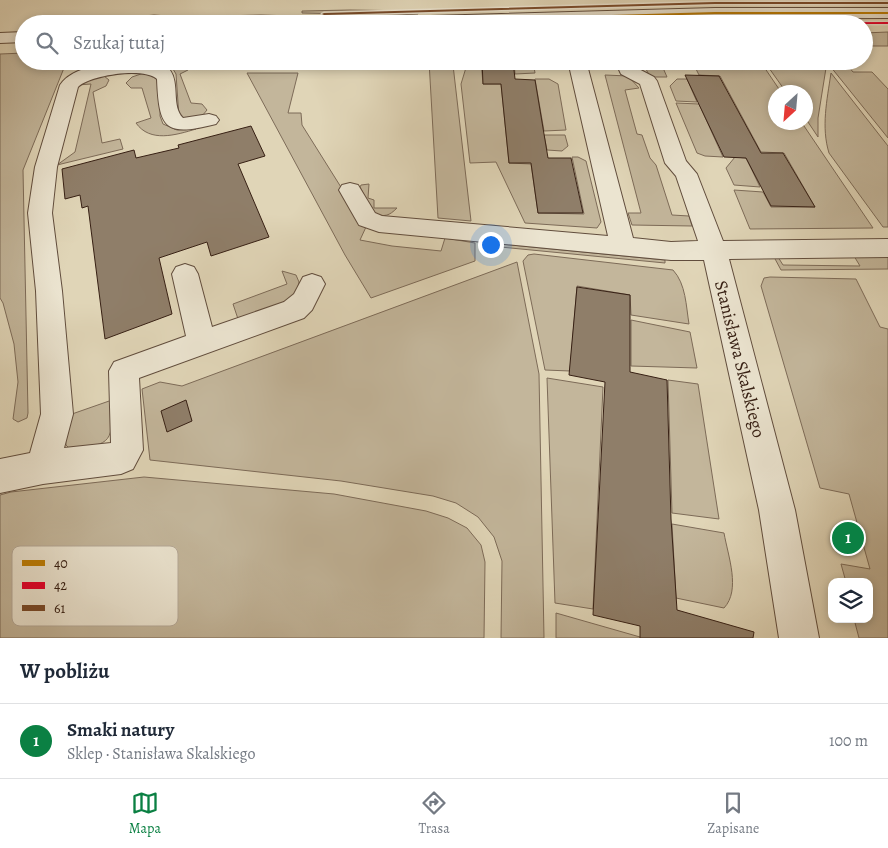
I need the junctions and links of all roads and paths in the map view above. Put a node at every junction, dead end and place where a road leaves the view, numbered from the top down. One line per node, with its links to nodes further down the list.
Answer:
1 (577, 0): 8 (street)
2 (743, 0): 5 (street)
3 (357, 6): 7 (street)
4 (672, 7): 5 (street); 9 (street)
5 (754, 13): 6 (street)
6 (888, 13)
7 (460, 15)
8 (584, 15)
9 (594, 15)
10 (15, 37): 11 (street)
11 (0, 38)
12 (138, 70): 24 (street)
13 (154, 70): 16 (street)
14 (579, 70): 18 (street)
15 (627, 70): 20 (street, Stanisława Skalskiego)
16 (209, 120)
17 (350, 190): 18 (street)
18 (623, 246): 20 (street)
19 (888, 248): 20 (street)
20 (714, 251): 26 (street, Stanisława Skalskiego)
21 (185, 274): 23 (street)
22 (312, 284): 23 (street)
23 (202, 343): 24 (street)
24 (43, 467): 25 (street)
25 (0, 476)
26 (800, 638)

